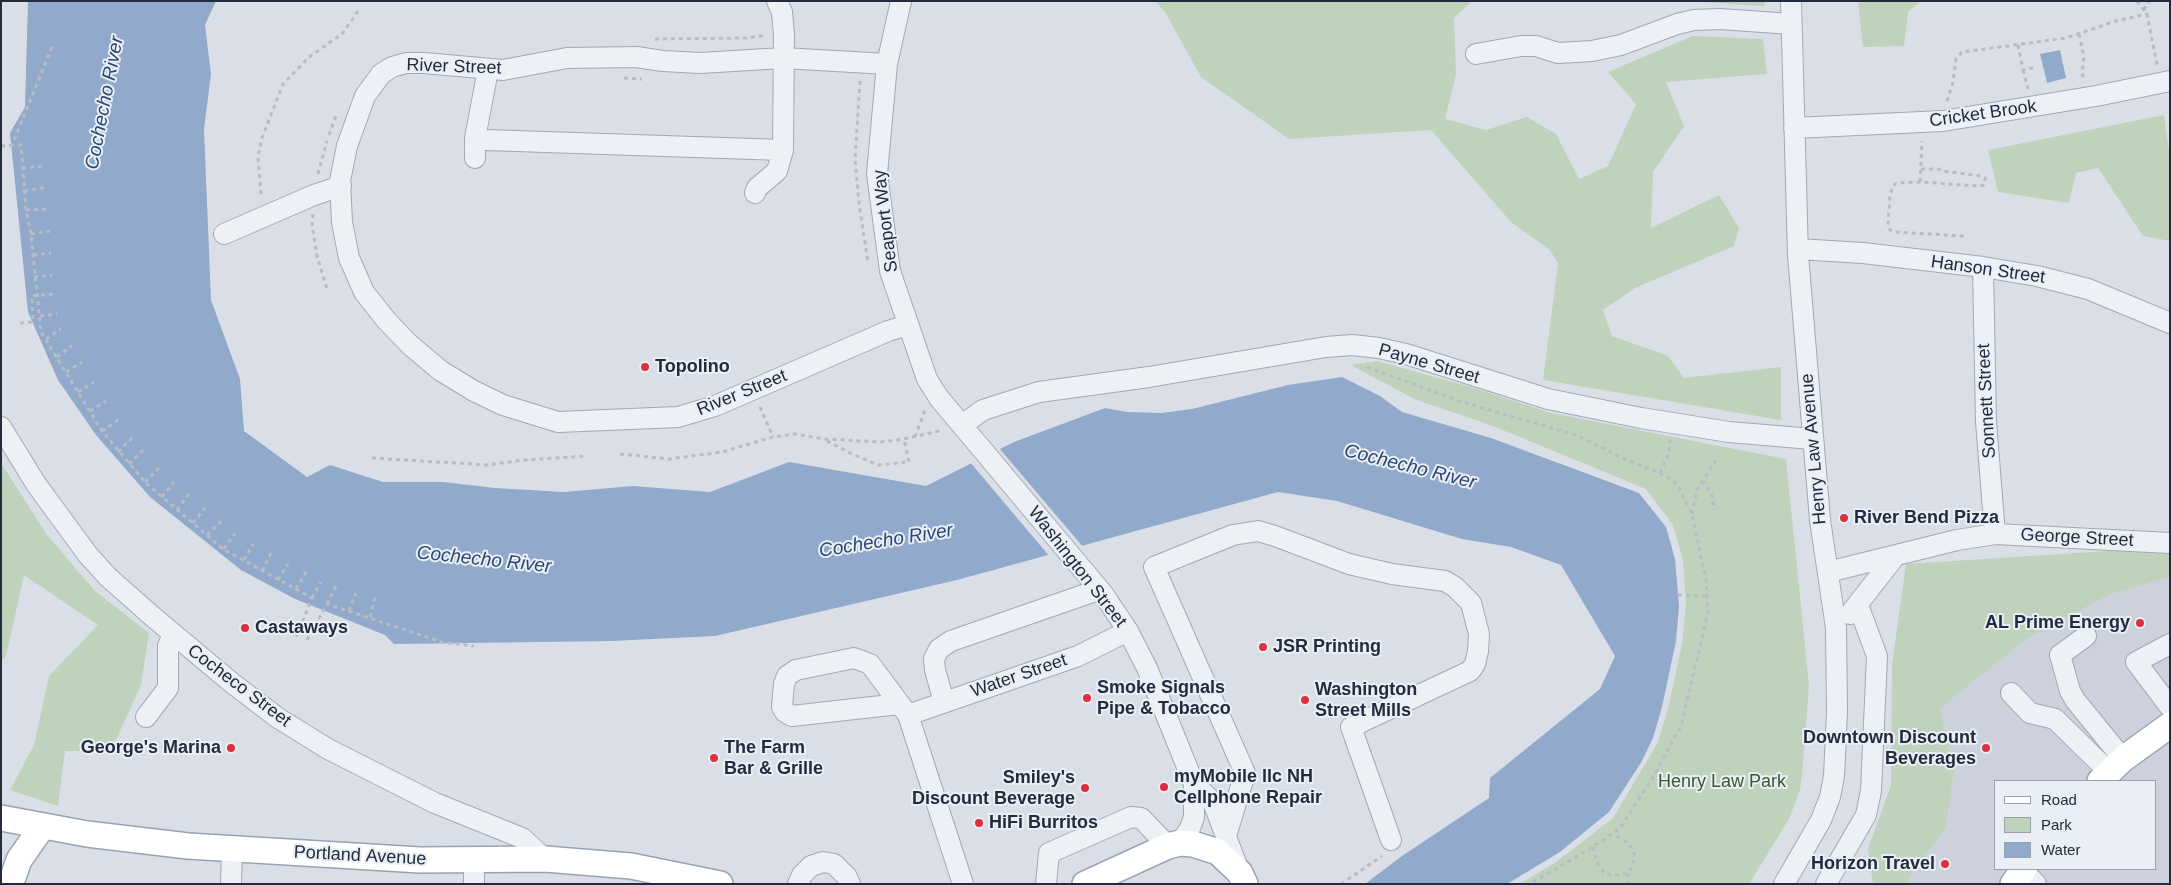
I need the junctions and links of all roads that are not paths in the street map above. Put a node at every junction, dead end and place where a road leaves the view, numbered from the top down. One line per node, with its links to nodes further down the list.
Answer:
1 (777, 1): 6 (street)
2 (901, 1): 7 (street, Seaport Way)
3 (1791, 1): 4 (street, Henry Law Avenue)
4 (1792, 24): 5 (street); 10 (street, Henry Law Avenue)
5 (1476, 54)
6 (783, 58): 7 (street, River Street); 8 (street, River Street); 11 (street)
7 (887, 64): 18 (street, Seaport Way)
8 (488, 70): 11 (street); 12 (street, River Street)
9 (2165, 82): 10 (street, Cricket Brook)
10 (1794, 128): 15 (street, Henry Law Avenue)
11 (783, 150): 13 (street)
12 (341, 186): 14 (street); 18 (street, River Street)
13 (755, 193)
14 (224, 234)
15 (1798, 250): 16 (street, Hanson Street); 21 (street, Henry Law Avenue)
16 (1983, 267): 17 (street, Hanson Street); 22 (street, Sonnett Street)
17 (2170, 323)
18 (908, 325): 20 (street, Seaport Way)
19 (1, 427): 30 (street, Cocheco Street)
20 (954, 427): 21 (street, Payne Street); 26 (street, Washington Street)
21 (1812, 439): 25 (street, Henry Law Avenue)
22 (1995, 534): 23 (street, George Street); 24 (street, George Street)
23 (2170, 543)
24 (1896, 555): 25 (street, George Street); 27 (street)
25 (1828, 572): 28 (street, Henry Law Avenue)
26 (1098, 590): 29 (street, Washington Street); 34 (street)
27 (1858, 605): 28 (street); 59 (street)
28 (1836, 628): 58 (street, Henry Law Avenue)
29 (1128, 631): 34 (street, Water Street); 40 (street, Washington Street)
30 (173, 635): 37 (street); 47 (street, Cocheco Street)
31 (2086, 636): 39 (street)
32 (2170, 644): 35 (street)
33 (2011, 693): 39 (street)
34 (944, 702): 36 (street, Water Street)
35 (2170, 707)
36 (903, 709): 36 (street, Water Street); 55 (street)
37 (146, 716)
38 (2170, 725): 39 (main road)
39 (2111, 771)
40 (1194, 784): 43 (street, Washington Street); 45 (street)
41 (1, 818): 42 (main road, Portland Avenue)
42 (42, 827): 46 (main road, Portland Avenue); 49 (main road)
43 (1226, 836): 44 (street); 50 (street, Washington Street)
44 (1391, 840)
45 (1174, 845): 50 (main road); 56 (street); 57 (main road)
46 (232, 850): 48 (main road, Portland Avenue); 51 (street)
47 (545, 859): 48 (main road, Portland Avenue); 52 (main road, Portland Avenue)
48 (474, 872)
49 (9, 878)
50 (1242, 878)
51 (231, 884)
52 (720, 884)
53 (798, 884): 54 (street)
54 (850, 884)
55 (963, 884)
56 (1046, 884)
57 (1085, 884)
58 (1784, 884)
59 (1826, 884)

